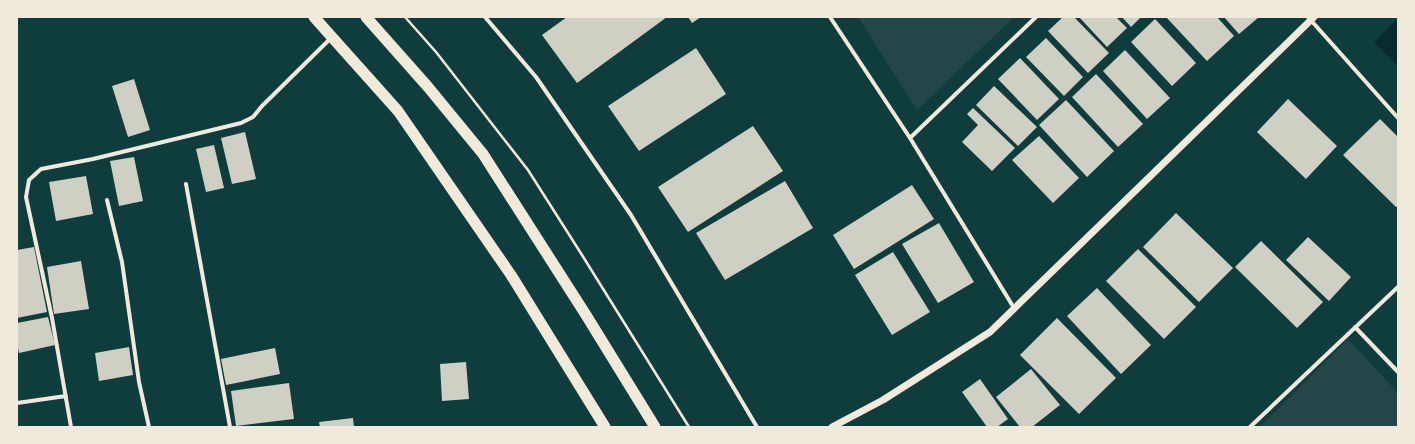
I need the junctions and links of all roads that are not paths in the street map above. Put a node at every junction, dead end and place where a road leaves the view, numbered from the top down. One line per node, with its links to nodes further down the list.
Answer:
1 (314, 17): 7 (highway)
2 (366, 17): 22 (highway)
3 (485, 17): 23 (street)
4 (830, 17): 9 (street)
5 (1036, 17): 9 (street)
6 (1311, 18): 8 (street); 13 (street)
7 (332, 37): 16 (street); 21 (highway)
8 (1398, 118)
9 (910, 138): 13 (street)
10 (186, 184): 20 (street)
11 (107, 200): 19 (street)
12 (1398, 287): 14 (street)
13 (1014, 308): 24 (street)
14 (1356, 327): 15 (street); 25 (street)
15 (1398, 372)
16 (66, 396): 17 (street); 18 (street)
17 (17, 403)
18 (71, 427)
19 (149, 427)
20 (230, 427)
21 (605, 427)
22 (655, 427)
23 (757, 427)
24 (832, 427)
25 (1250, 427)

